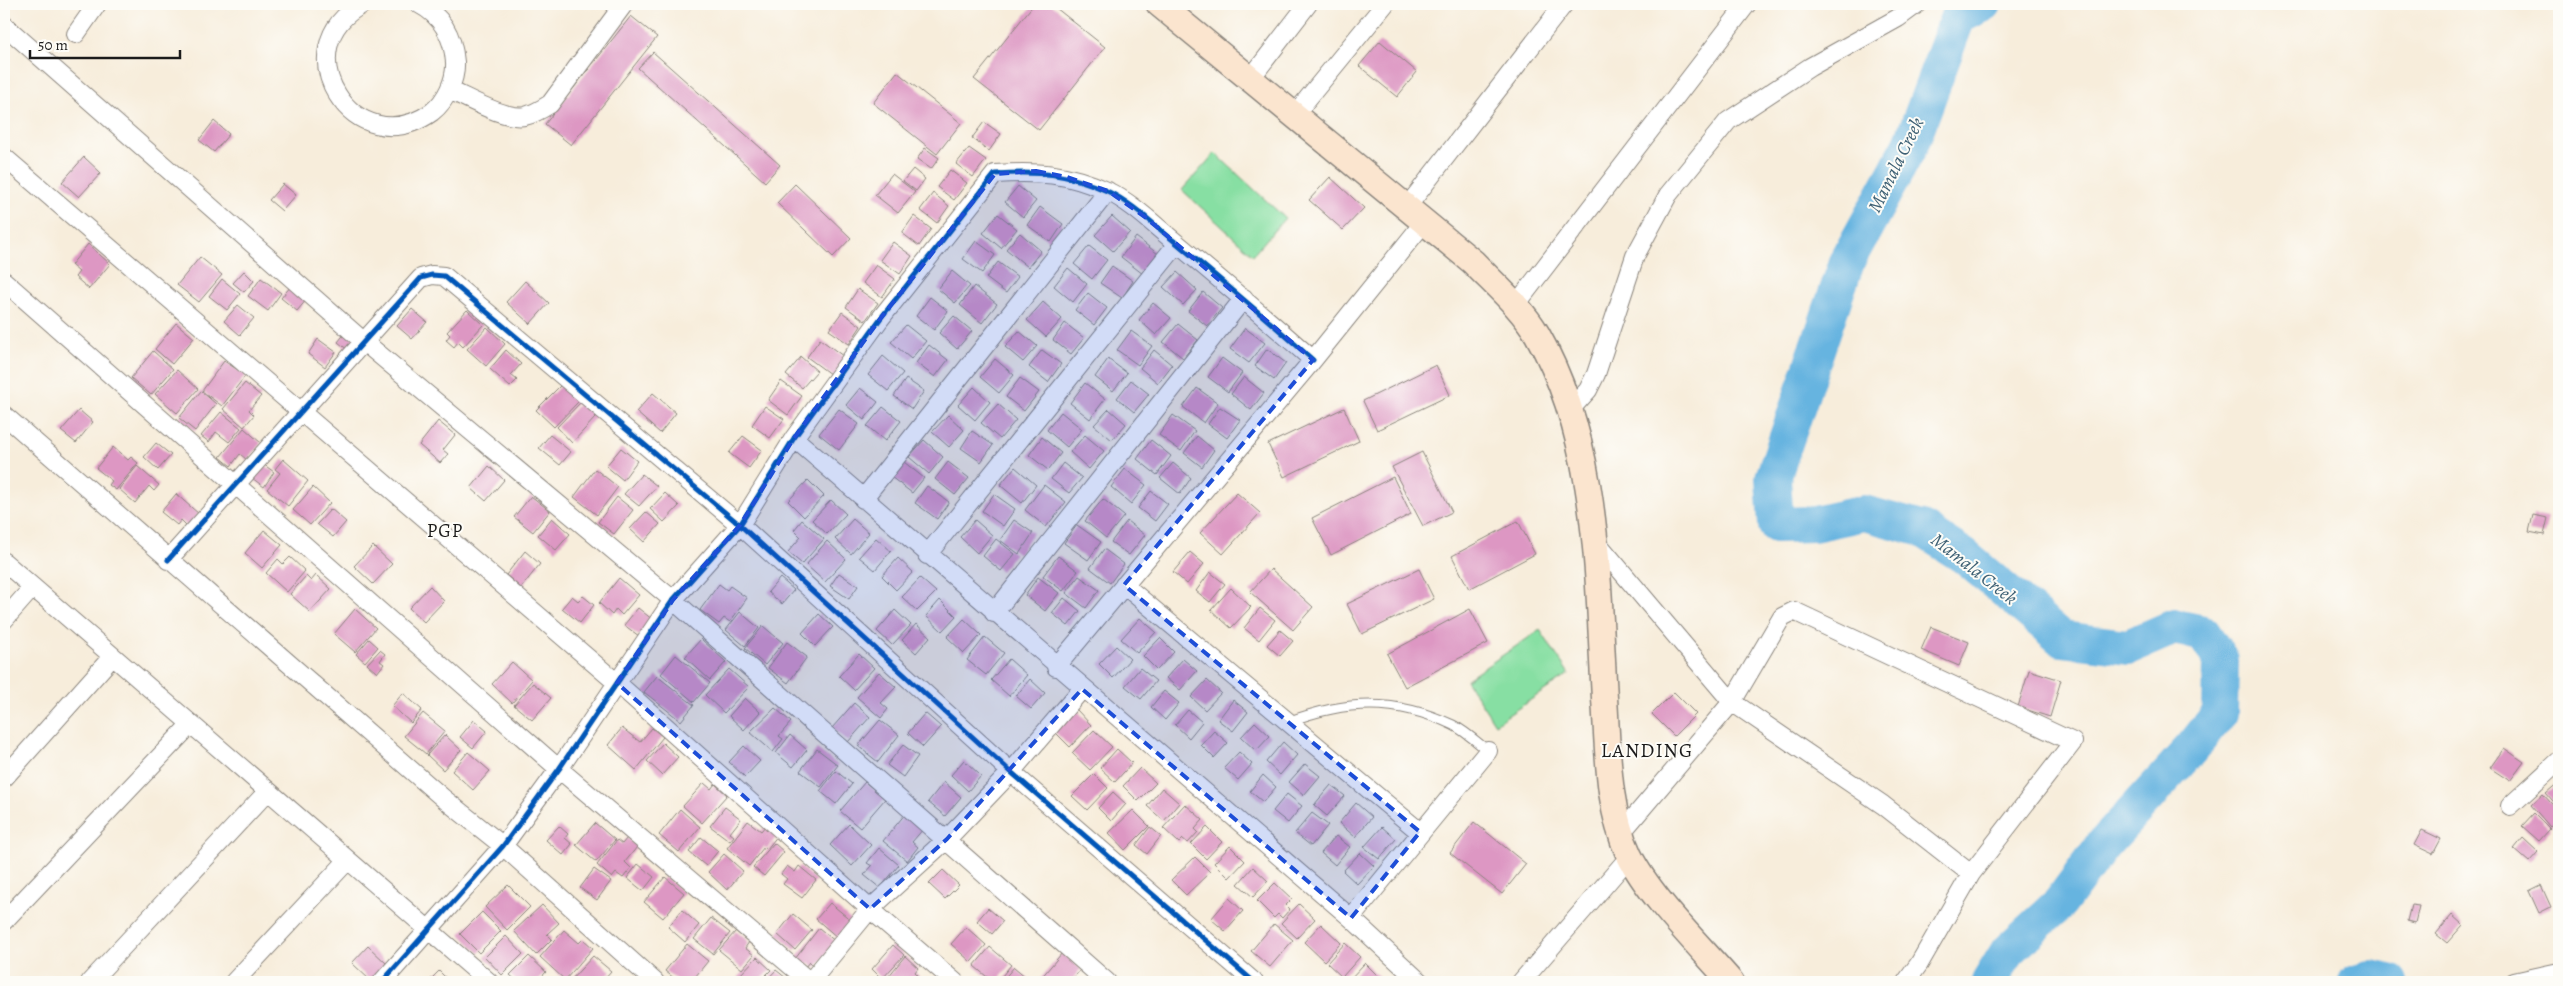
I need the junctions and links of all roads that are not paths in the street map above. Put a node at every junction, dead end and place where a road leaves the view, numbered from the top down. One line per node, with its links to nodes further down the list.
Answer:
1 (97, 4): 12 (street)
2 (363, 4): 14 (street)
3 (624, 4): 14 (street)
4 (1308, 4): 13 (street)
5 (1385, 4): 15 (street)
6 (1564, 4): 18 (street)
7 (1746, 4): 22 (street)
8 (1917, 4): 25 (street)
9 (1163, 5): 13 (main road)
10 (428, 6): 14 (street)
11 (4, 25): 23 (street)
12 (76, 34)
13 (1251, 78): 15 (main road)
14 (449, 90)
15 (1295, 114): 18 (main road)
16 (4, 157): 26 (street)
17 (1108, 191): 19 (street); 28 (street); 30 (street)
18 (1416, 214): 22 (main road); 24 (street)
19 (1177, 244): 21 (street); 33 (street)
20 (4, 281): 29 (street)
21 (1244, 298): 24 (street); 39 (street)
22 (1515, 306): 25 (main road)
23 (363, 341): 26 (street); 31 (street); 38 (street)
24 (1313, 360): 36 (street)
25 (1570, 410): 32 (main road)
26 (301, 412): 29 (street); 43 (street)
27 (5, 418): 34 (street)
28 (794, 438): 30 (street); 31 (street)
29 (236, 484): 34 (street); 50 (street)
30 (863, 499): 33 (street)
31 (740, 525): 38 (street); 51 (street)
32 (1594, 538): 45 (street); 56 (main road)
33 (927, 555): 39 (street)
34 (168, 560): 58 (street)
35 (4, 562): 37 (street)
36 (1124, 585): 42 (street); 46 (street)
37 (33, 587): 40 (street); 41 (street)
38 (674, 600): 43 (street); 57 (street)
39 (994, 613): 42 (street)
40 (4, 620)
41 (112, 657): 47 (street); 52 (street)
42 (1056, 667): 44 (street)
43 (617, 683): 50 (street); 62 (street)
44 (1082, 689): 51 (street); 63 (street)
45 (1732, 702): 56 (street); 61 (street); 61 (street)
46 (1288, 722): 48 (lane); 55 (street)
47 (190, 725): 53 (street); 64 (street)
48 (1488, 750): 55 (street)
49 (2559, 761): 54 (street)
50 (559, 769): 58 (street); 72 (street)
51 (1011, 772): 57 (street); 75 (street)
52 (4, 778)
53 (267, 792): 60 (street); 67 (street)
54 (2510, 806)
55 (1420, 832): 63 (street)
56 (1621, 833): 59 (main road)
57 (947, 839): 62 (street); 74 (street)
58 (503, 846): 65 (street); 71 (street)
59 (1630, 856): 77 (street); 78 (main road)
60 (347, 861): 65 (street); 68 (street)
61 (1971, 874): 79 (street)
62 (870, 909): 72 (street); 73 (street)
63 (1350, 918): 76 (street)
64 (4, 921)
65 (430, 931): 69 (street); 70 (street)
66 (2559, 972): 80 (street)
67 (90, 982)
68 (234, 982)
69 (382, 982)
70 (489, 982)
71 (655, 982)
72 (810, 982)
73 (955, 982)
74 (1107, 982)
75 (1254, 982)
76 (1420, 982)
77 (1521, 982)
78 (1731, 982)
79 (1906, 982)
80 (2514, 982)

